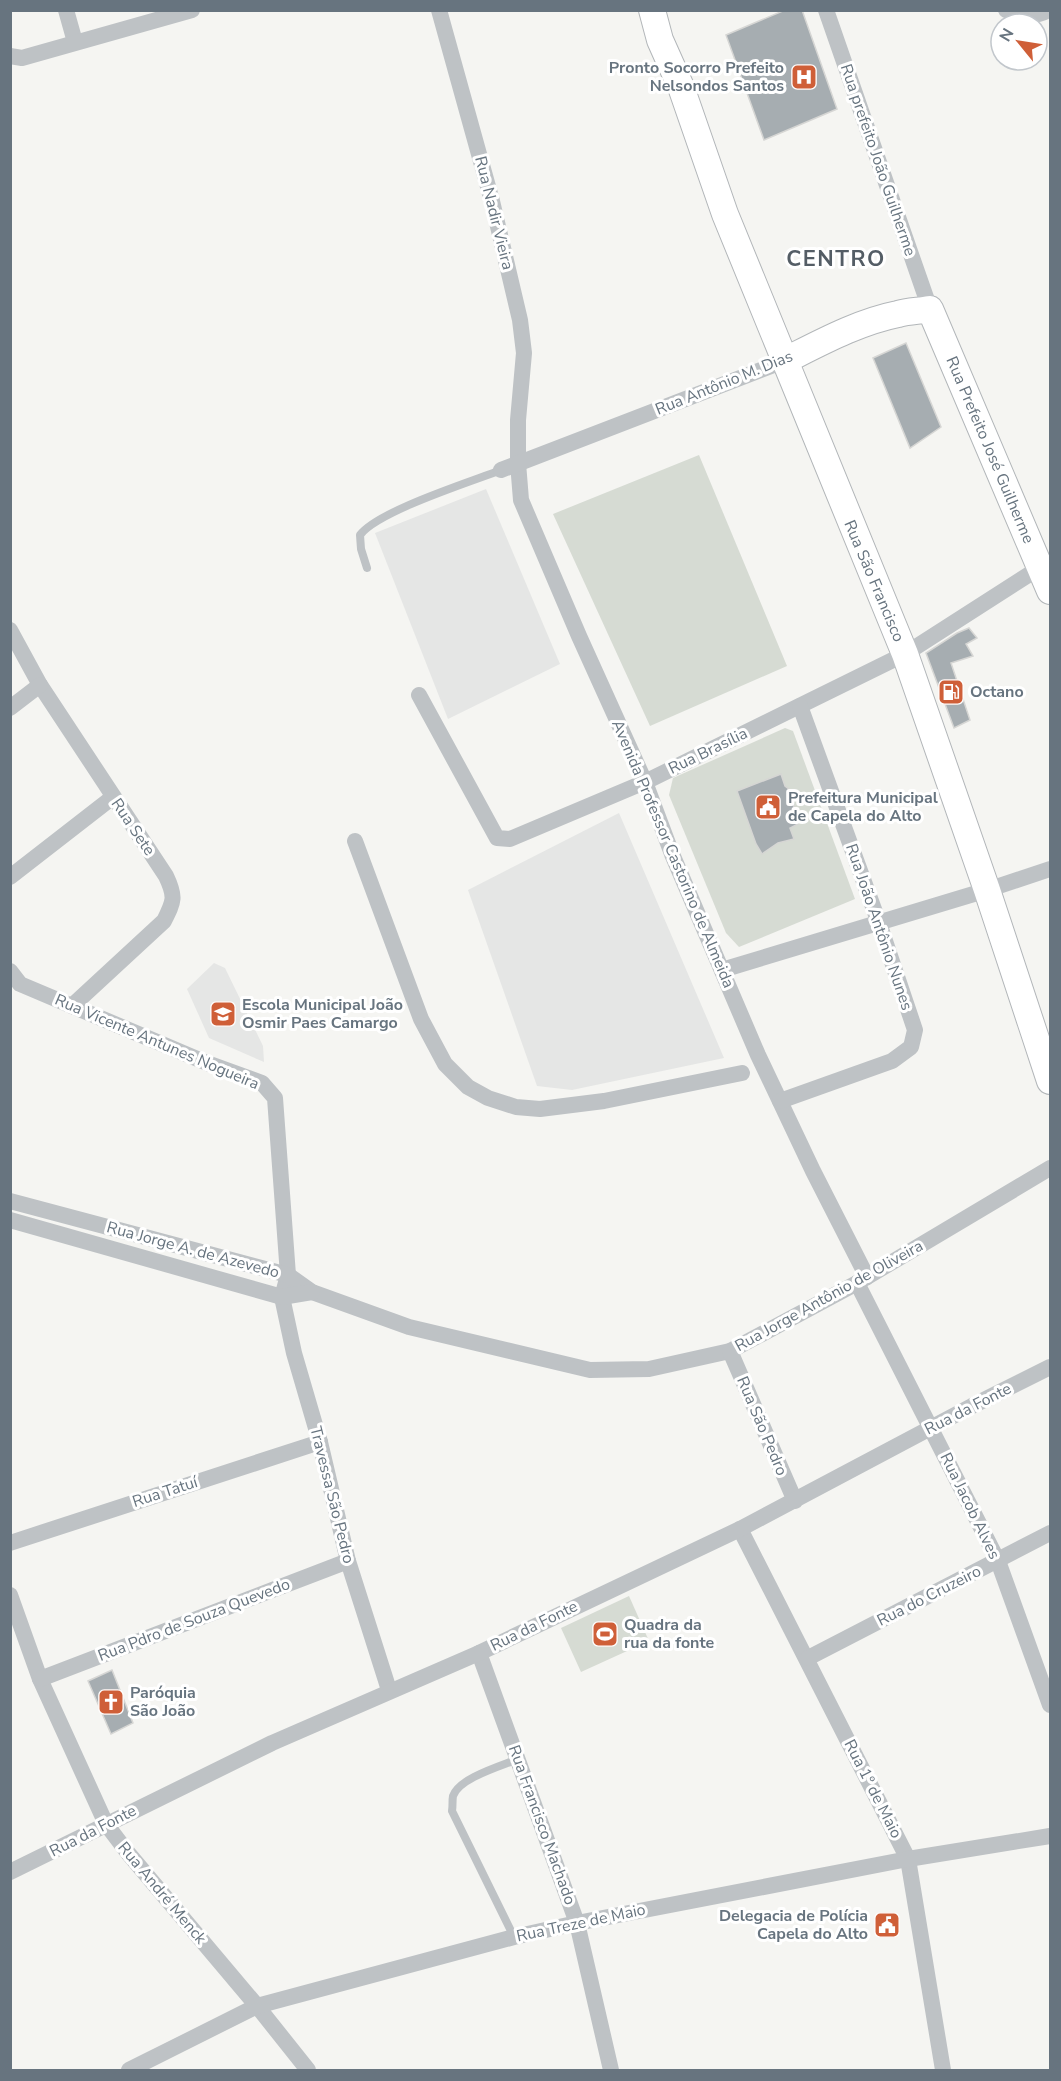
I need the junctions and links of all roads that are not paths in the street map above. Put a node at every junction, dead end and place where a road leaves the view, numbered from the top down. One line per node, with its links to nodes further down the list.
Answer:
1 (66, 10): 9 (street)
2 (192, 10): 9 (street)
3 (439, 10): 14 (street, Rua Nadir Vieira)
4 (652, 10): 11 (main road, Rua São Francisco)
5 (668, 10): 11 (main road, Rua São Francisco)
6 (826, 10): 12 (street, Rua prefeito João Guilherme)
7 (1006, 10): 8 (street)
8 (1048, 10)
9 (75, 42): 10 (street)
10 (10, 56)
11 (681, 87): 13 (main road, Rua São Francisco)
12 (930, 309): 13 (main road, Rua Antônio M. Dias); 18 (main road, Rua Prefeito José Guilherme)
13 (784, 361): 15 (street, Rua Antônio M. Dias); 20 (main road, Rua São Francisco)
14 (518, 420): 15 (street, Avenida Professor Castorino de Almeida)
15 (518, 463): 16 (street, Rua Antônio M. Dias); 25 (street, Avenida Professor Castorino de Almeida)
16 (501, 470): 17 (lane)
17 (367, 568)
18 (1047, 574): 20 (street, Rua Brasília)
19 (10, 630): 21 (street, Rua Sete)
20 (905, 654): 23 (street, Rua Brasília); 30 (main road, Rua São Francisco)
21 (40, 685): 24 (street); 26 (street, Rua Sete)
22 (419, 695): 25 (street, Rua Brasília)
23 (800, 706): 25 (street, Rua Brasília); 31 (street, Rua João Antônio Nunes)
24 (10, 708)
25 (645, 782): 32 (street, Avenida Professor Castorino de Almeida)
26 (113, 797): 29 (street); 34 (street, Rua Sete)
27 (355, 842): 35 (street)
28 (1050, 869): 30 (street)
29 (10, 877)
30 (987, 891): 31 (street); 36 (main road, Rua São Francisco)
31 (879, 923): 32 (street); 37 (street, Rua João Antônio Nunes)
32 (722, 970): 37 (street, Avenida Professor Castorino de Almeida)
33 (10, 971): 34 (street, Rua Vicente Antunes Nogueira)
34 (72, 1006): 41 (street, Rua Vicente Antunes Nogueira)
35 (742, 1073)
36 (1050, 1081)
37 (780, 1101): 42 (street, Avenida Professor Castorino de Almeida)
38 (1050, 1168): 42 (street, Rua Jorge Antônio de Oliveira)
39 (10, 1201): 41 (street, Rua Jorge A. de Azevedo)
40 (10, 1220): 44 (street, Rua Jorge A. de Azevedo)
41 (288, 1275): 43 (street, Rua Jorge A. de Azevedo); 44 (street, Rua Vicente Antunes Nogueira)
42 (862, 1280): 45 (street, Rua Jorge Antônio de Oliveira); 47 (street, Rua Jacob Alves)
43 (312, 1292): 44 (street, Rua Jorge A. de Azevedo); 45 (street, Rua Jorge Antônio de Oliveira)
44 (282, 1297): 48 (street, Travessa São Pedro)
45 (730, 1351): 49 (street, Rua São Pedro)
46 (1050, 1367): 47 (street, Rua da Fonte)
47 (931, 1428): 49 (street, Rua da Fonte); 54 (street, Rua Jacob Alves)
48 (320, 1442): 52 (street, Rua Tatuí); 53 (street, Travessa São Pedro)
49 (795, 1501): 50 (street, Rua da Fonte)
50 (740, 1528): 56 (street, Rua da Fonte); 57 (street, Rua 1º de Maio)
51 (1050, 1533): 54 (street, Rua do Cruzeiro)
52 (10, 1543)
53 (348, 1561): 58 (street, Rua Pdro de Souza Quevedo); 59 (street, Travessa São Pedro)
54 (998, 1561): 57 (street, Rua do Cruzeiro); 60 (street, Rua Jacob Alves)
55 (10, 1595): 58 (street, Rua André Menck)
56 (479, 1653): 59 (street, Rua da Fonte); 61 (street, Rua Francisco Machado)
57 (808, 1658): 64 (street, Rua 1º de Maio)
58 (40, 1679): 62 (street, Rua André Menck)
59 (389, 1690): 62 (street, Rua da Fonte)
60 (1050, 1705)
61 (518, 1760): 66 (street, Rua Francisco Machado); 67 (lane)
62 (106, 1824): 65 (street, Rua da Fonte); 68 (street, Rua André Menck)
63 (1050, 1836): 64 (street, Rua Treze de Maio)
64 (908, 1859): 66 (street, Rua Treze de Maio); 72 (street, Rua 1º de Maio)
65 (10, 1872)
66 (577, 1923): 67 (street, Rua Treze de Maio); 71 (street, Rua Francisco Machado)
67 (514, 1938): 68 (street, Rua Treze de Maio)
68 (257, 2006): 69 (street, Rua Treze de Maio); 70 (street, Rua André Menck)
69 (129, 2070)
70 (308, 2070)
71 (611, 2070)
72 (943, 2070)

